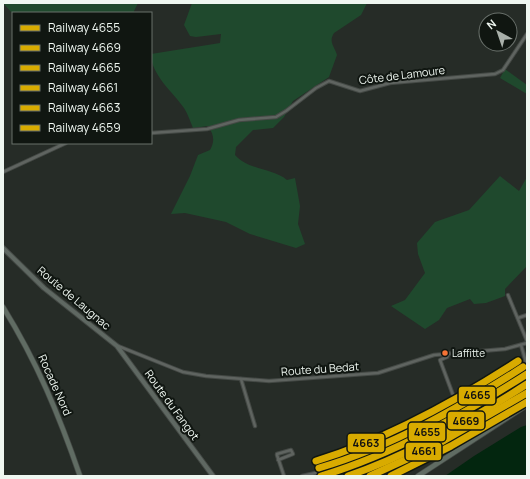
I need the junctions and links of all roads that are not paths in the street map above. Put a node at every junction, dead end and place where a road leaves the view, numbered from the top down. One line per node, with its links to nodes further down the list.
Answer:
1 (527, 34): 2 (street, Côte de Lamoure)
2 (152, 133)
3 (64, 144): 4 (street)
4 (3, 172)
5 (3, 248): 12 (street, Route de Laugnac)
6 (508, 295): 9 (street)
7 (3, 307): 20 (main road, Rocade Nord)
8 (527, 314): 9 (street)
9 (518, 318): 10 (street)
10 (527, 342): 11 (street, Route du Bedat)
11 (521, 345): 13 (street, Route du Bedat); 17 (street)
12 (116, 346): 14 (street, Route du Bedat); 21 (street, Route du Fangot)
13 (449, 353): 14 (street, Route du Bedat); 17 (street)
14 (241, 380): 18 (street)
15 (527, 393): 24 (street)
16 (527, 405): 25 (main road)
17 (458, 411): 23 (street)
18 (255, 426)
19 (278, 460): 19 (street); 22 (street)
20 (80, 476)
21 (213, 476)
22 (284, 476)
23 (302, 476)
24 (372, 476)
25 (418, 476)

